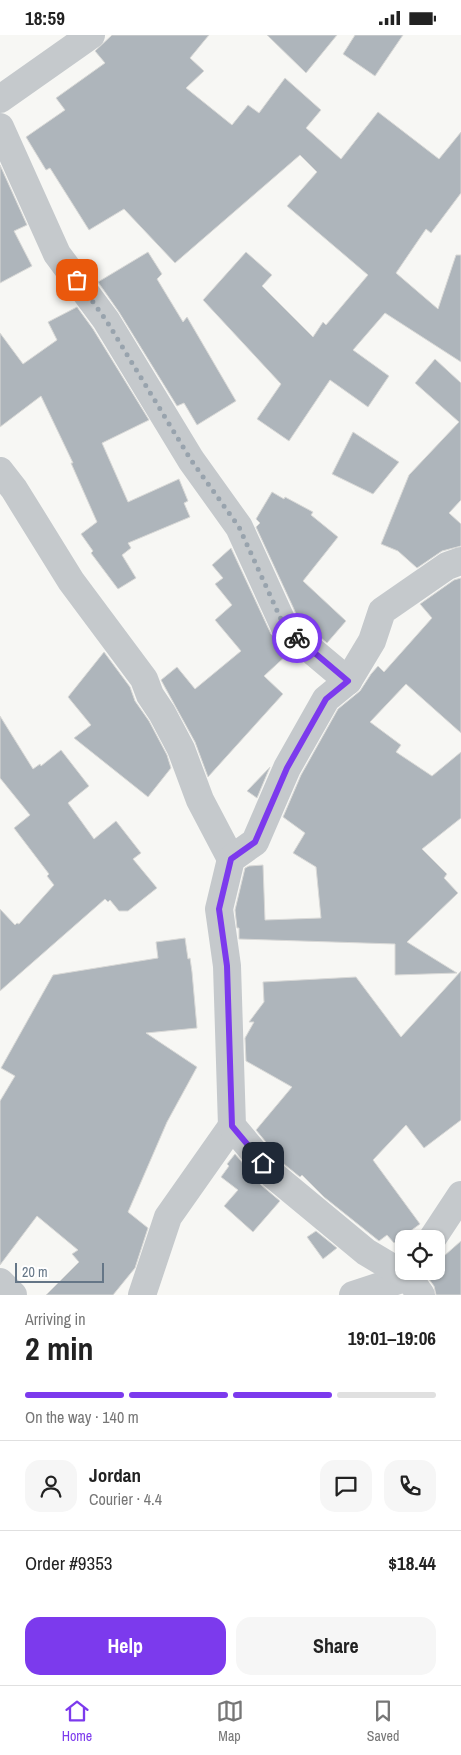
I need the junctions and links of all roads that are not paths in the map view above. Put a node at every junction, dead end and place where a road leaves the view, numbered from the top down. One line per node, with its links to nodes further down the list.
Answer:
1 (91, 35): 2 (street)
2 (0, 99)
3 (0, 127): 6 (street)
4 (0, 471): 7 (street)
5 (461, 561): 6 (street)
6 (348, 681): 7 (street)
7 (231, 859): 8 (street)
8 (232, 1126): 11 (street); 14 (street)
9 (461, 1195): 10 (street)
10 (438, 1230)
11 (413, 1281): 15 (street)
12 (0, 1282): 13 (street)
13 (13, 1295)
14 (142, 1295)
15 (353, 1295)

